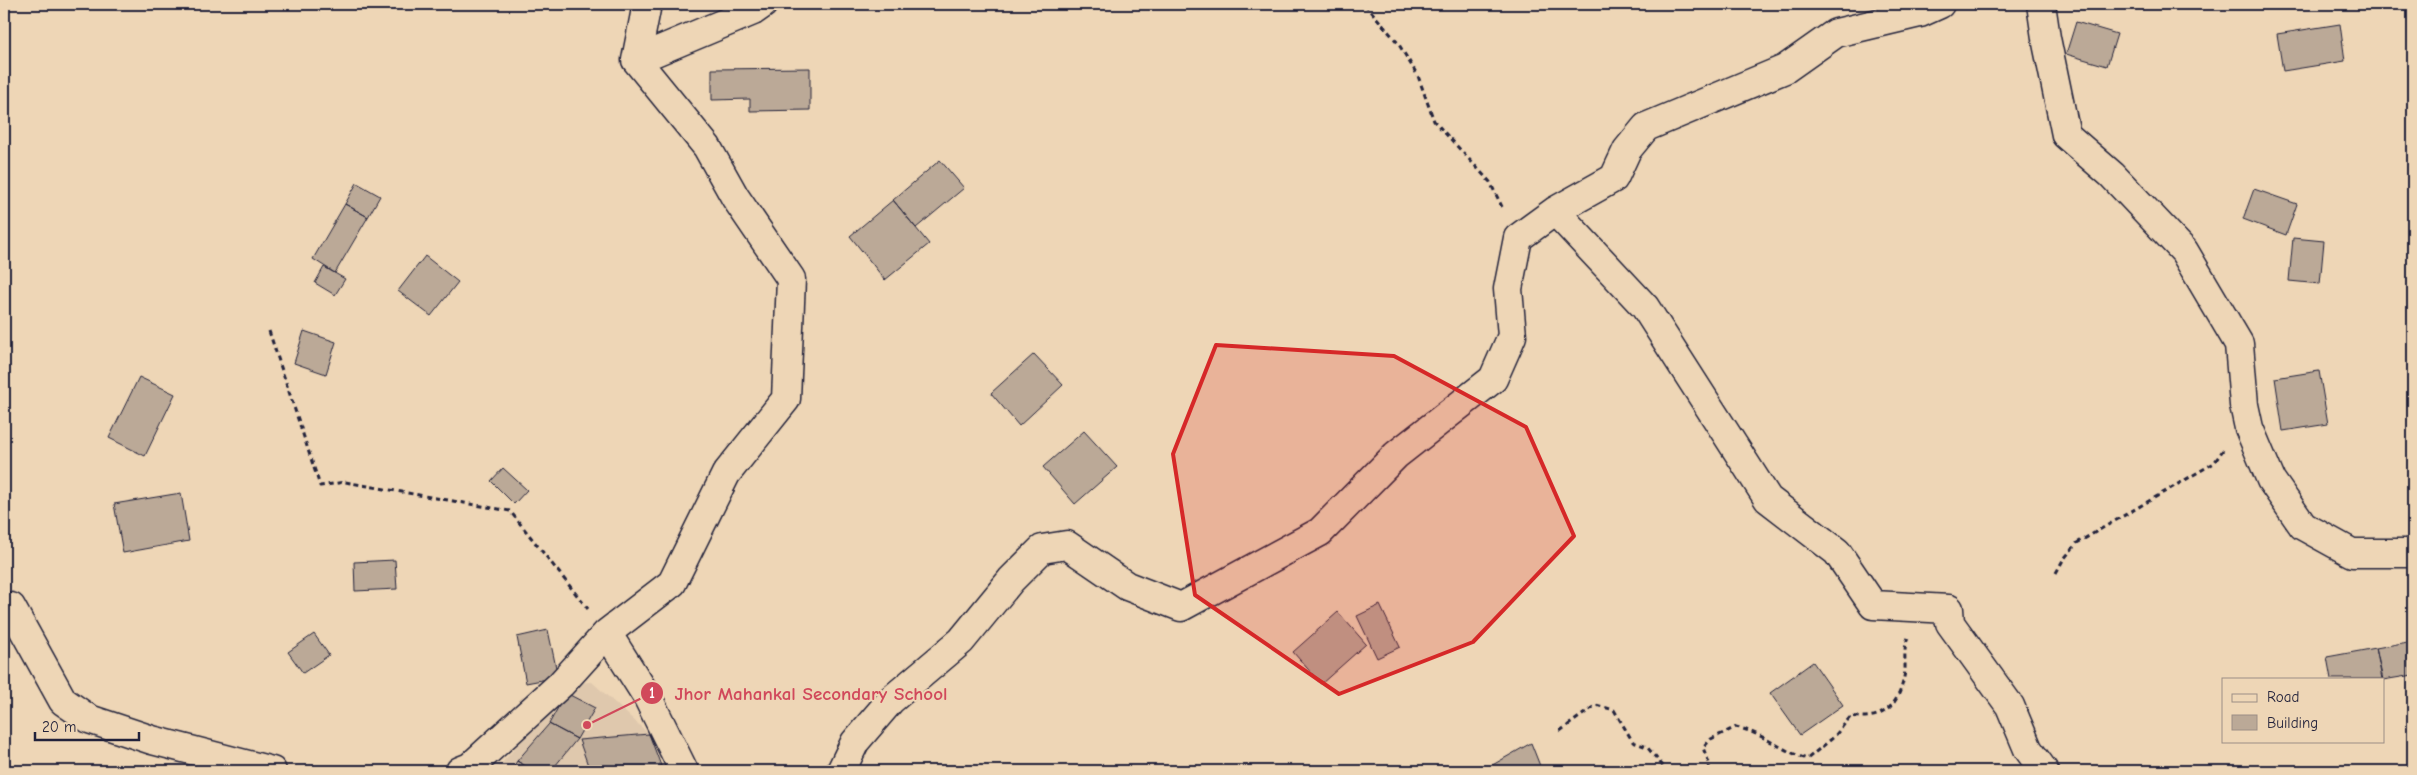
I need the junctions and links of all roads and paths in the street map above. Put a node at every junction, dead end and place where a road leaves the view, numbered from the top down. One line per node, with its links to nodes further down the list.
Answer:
1 (647, 4): 6 (street)
2 (763, 4): 6 (street)
3 (1365, 4): 8 (path)
4 (1940, 4): 7 (street)
5 (2041, 4): 10 (street)
6 (636, 60): 15 (street)
7 (1555, 211): 8 (street); 14 (street)
8 (1518, 238): 20 (street)
9 (269, 331): 15 (path)
10 (2244, 405): 11 (street); 12 (path)
11 (2413, 553)
12 (2056, 573)
13 (4, 606): 17 (street)
14 (1950, 623): 22 (path); 23 (street)
15 (607, 633): 18 (street); 19 (street)
16 (1560, 731): 21 (path)
17 (272, 771)
18 (460, 771)
19 (684, 771)
20 (841, 771)
21 (1668, 771)
22 (1708, 771)
23 (2044, 771)

